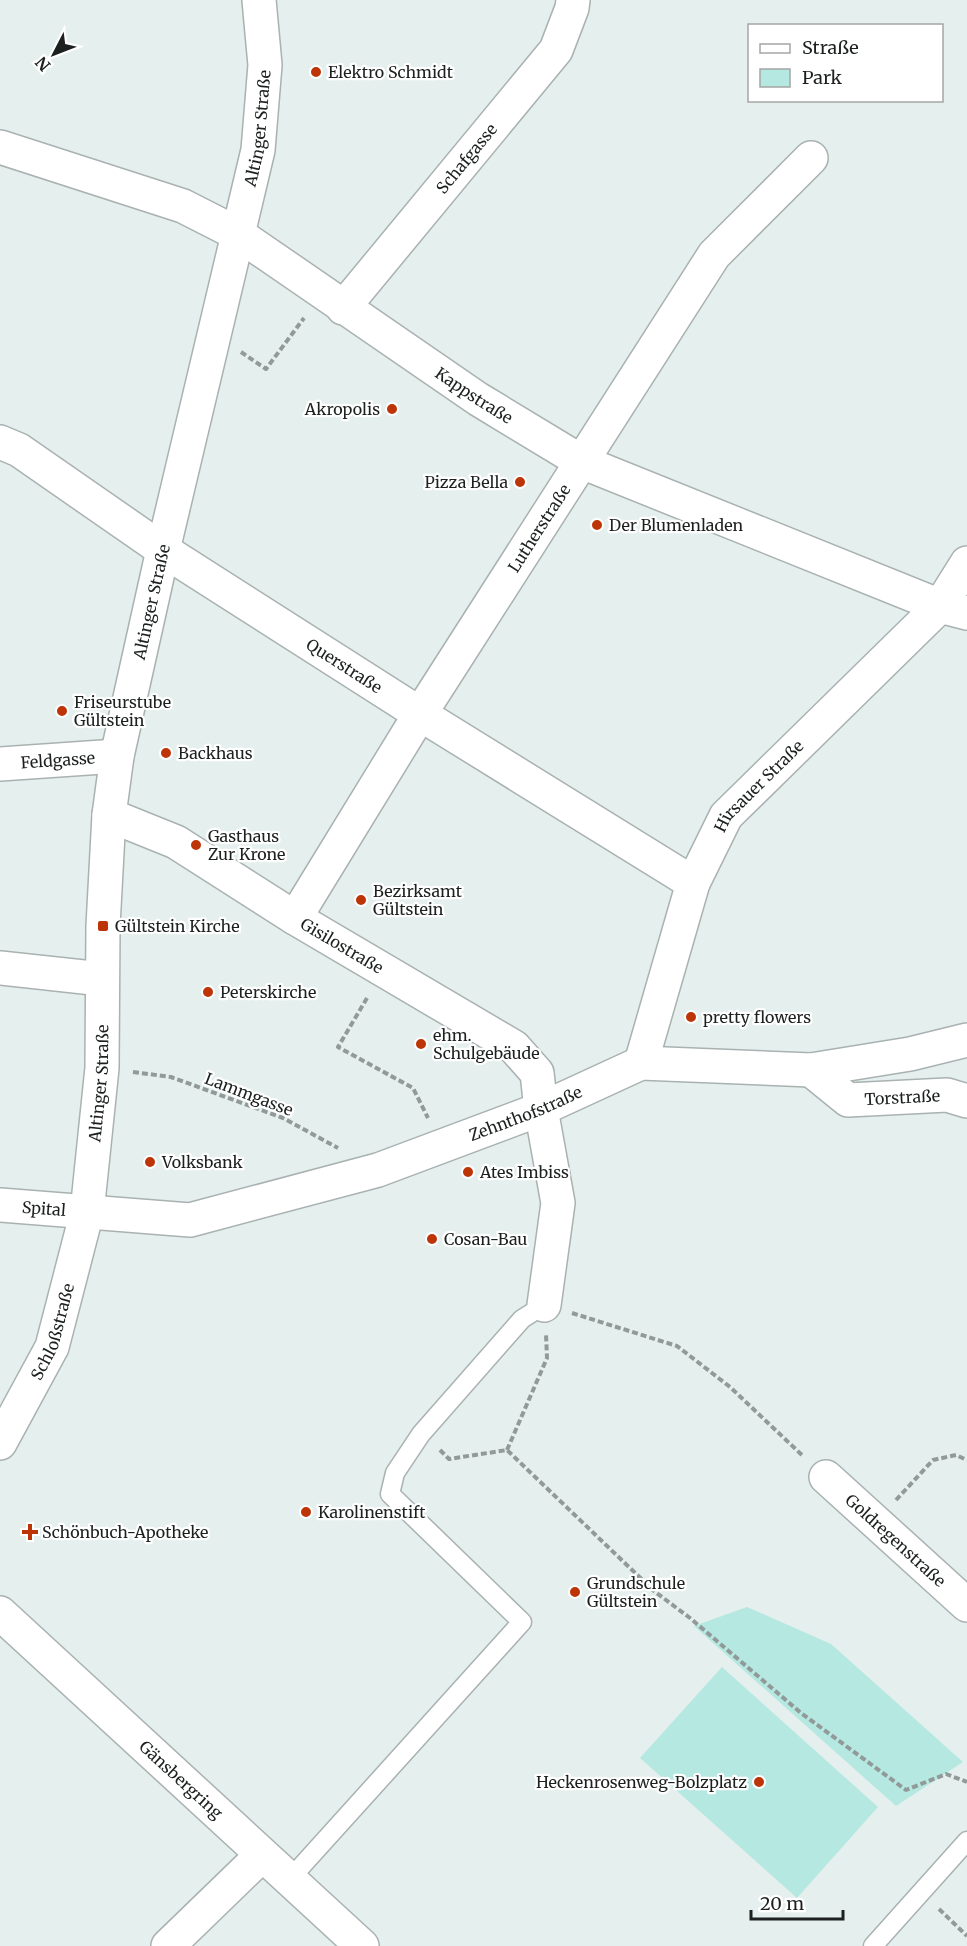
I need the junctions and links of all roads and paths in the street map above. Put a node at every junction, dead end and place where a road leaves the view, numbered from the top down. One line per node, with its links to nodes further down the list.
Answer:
1 (259, 0): 5 (street, Altinger Straße)
2 (573, 0): 6 (street, Schafgasse)
3 (0, 147): 5 (street, Kappstraße)
4 (811, 158): 10 (street, Lutherstraße)
5 (238, 234): 6 (street, Kappstraße); 7 (street, Altinger Straße)
6 (343, 308): 10 (street, Kappstraße)
7 (215, 334): 8 (path); 11 (street, Altinger Straße)
8 (286, 342)
9 (0, 442): 11 (street, Querstraße)
10 (582, 462): 13 (street, Kappstraße); 14 (street, Lutherstraße)
11 (163, 550): 14 (street, Querstraße); 15 (street, Altinger Straße)
12 (967, 563): 13 (street, Hirsauer Straße)
13 (954, 610): 18 (street, Hirsauer Straße)
14 (420, 714): 18 (street, Querstraße); 19 (street, Lutherstraße)
15 (117, 756): 16 (street, Feldgasse); 17 (street, Altinger Straße)
16 (0, 764)
17 (109, 815): 19 (street, Gisilostraße); 22 (street, Altinger Straße)
18 (693, 883): 24 (street, Hirsauer Straße)
19 (295, 918): 21 (street, Gisilostraße)
20 (0, 968): 22 (street)
21 (383, 971): 28 (street, Gisilostraße); 29 (path)
22 (102, 979): 25 (street, Altinger Straße)
23 (967, 1040): 26 (street, Zehnthofstraße)
24 (641, 1063): 26 (street, Zehnthofstraße); 28 (street, Zehnthofstraße)
25 (102, 1068): 30 (path, Lammgasse); 32 (street, Altinger Straße)
26 (811, 1070): 27 (street, Torstraße)
27 (967, 1101)
28 (541, 1108): 29 (street, Zehnthofstraße); 33 (street, Gisilostraße)
29 (441, 1146): 30 (street, Zehnthofstraße)
30 (378, 1170): 32 (street, Zehnthofstraße)
31 (0, 1205): 32 (street, Spital)
32 (87, 1212): 35 (street, Schloßstraße)
33 (544, 1305): 34 (lane); 36 (path); 38 (path)
34 (422, 1434): 36 (path); 45 (lane)
35 (0, 1443)
36 (507, 1450): 42 (path)
37 (967, 1460): 39 (path)
38 (826, 1477): 39 (street, Goldregenstraße)
39 (876, 1523): 40 (street, Goldregenstraße)
40 (967, 1605)
41 (0, 1613): 44 (street, Gänsbergring)
42 (967, 1782)
43 (967, 1841): 46 (lane)
44 (262, 1855): 45 (street, Gänsbergring); 48 (street)
45 (289, 1880): 49 (street, Gänsbergring)
46 (921, 1892): 47 (path); 50 (lane)
47 (967, 1936)
48 (168, 1946)
49 (362, 1946)
50 (873, 1946)

